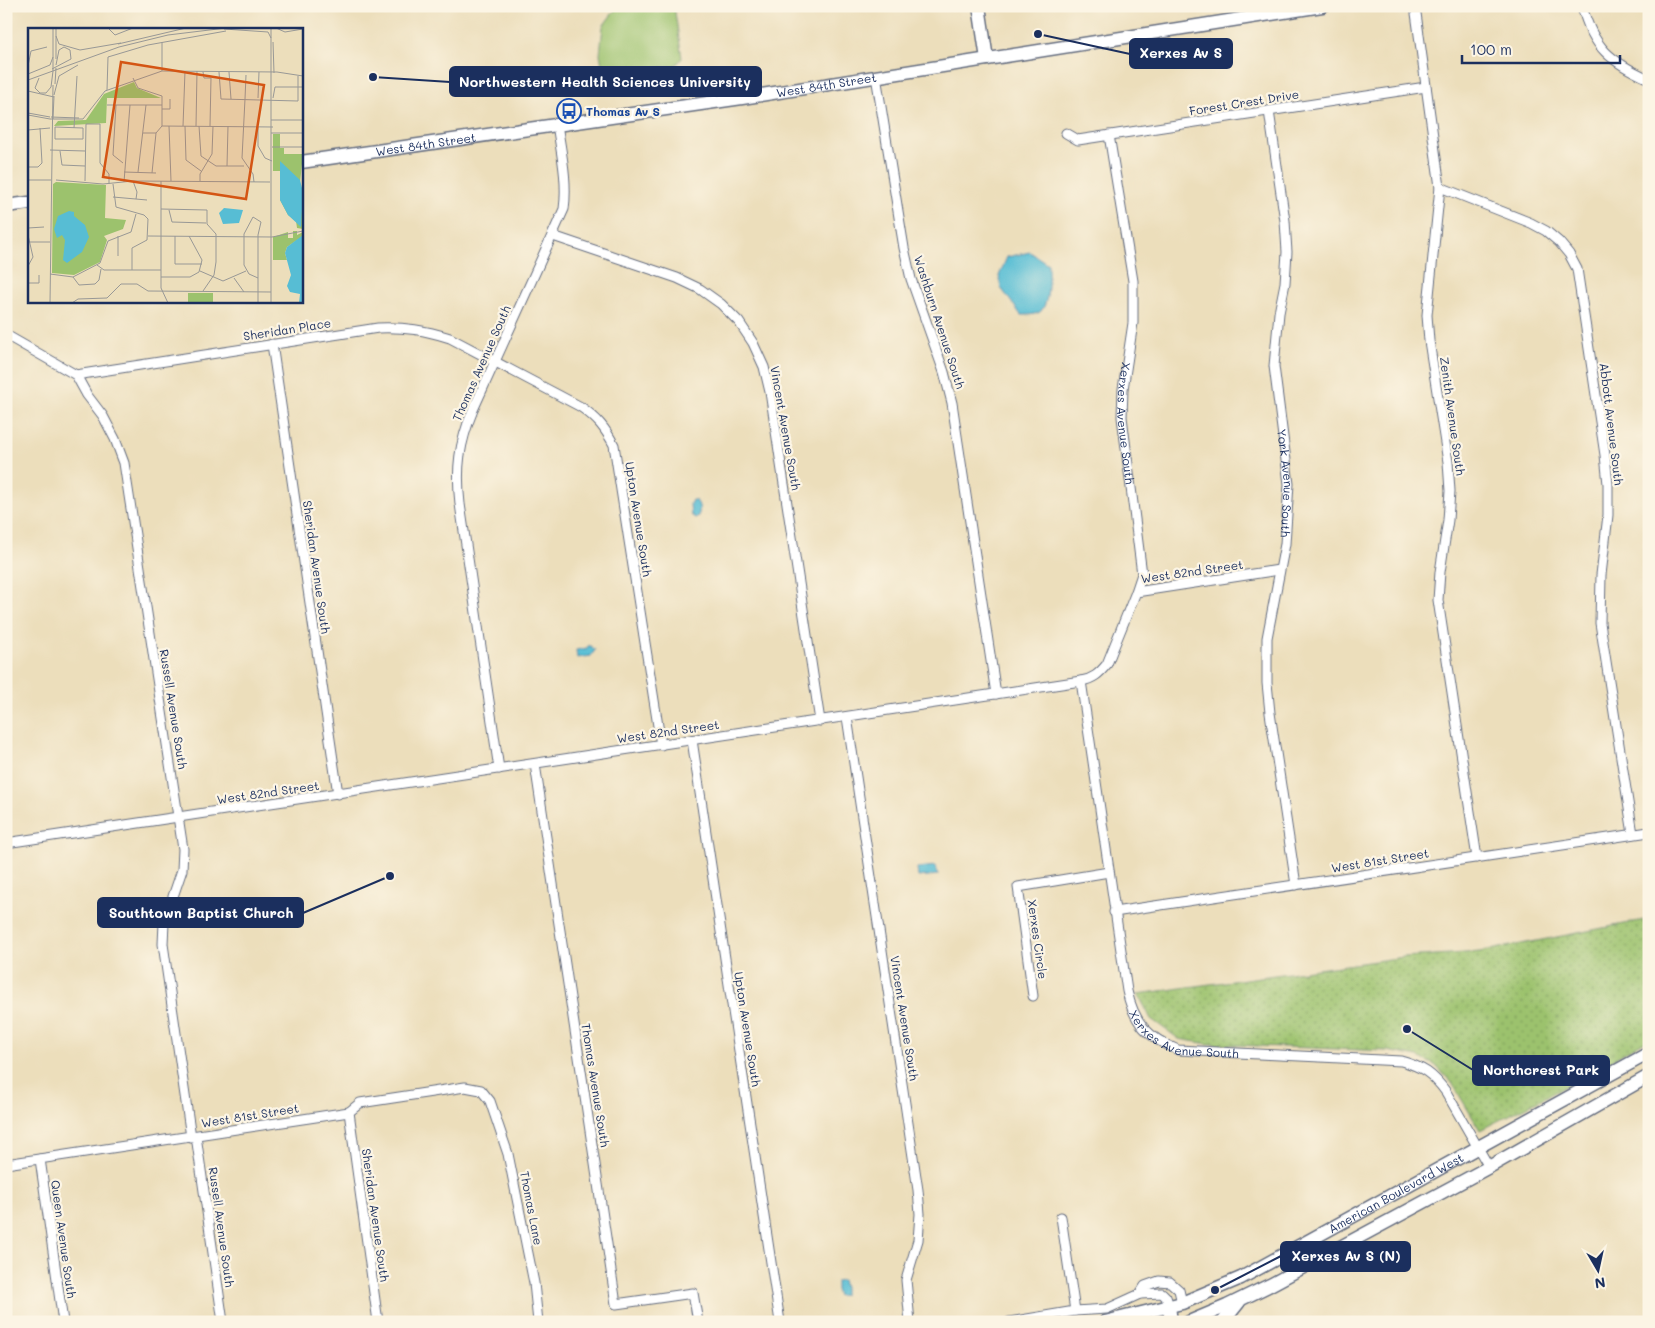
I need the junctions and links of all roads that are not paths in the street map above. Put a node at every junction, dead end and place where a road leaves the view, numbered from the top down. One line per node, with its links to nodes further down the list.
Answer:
1 (979, 6): 5 (main road)
2 (1415, 6): 8 (street, Zenith Avenue South)
3 (1582, 6): 7 (street)
4 (1316, 7): 5 (main road, West 84th Street)
5 (987, 59): 6 (main road, West 84th Street)
6 (876, 76): 10 (main road, West 84th Street); 25 (street, Washburn Avenue South)
7 (1649, 79)
8 (1426, 87): 9 (street, Forest Crest Drive); 14 (street, Zenith Avenue South)
9 (1269, 111): 12 (street, Forest Crest Drive); 22 (street, York Avenue South)
10 (557, 124): 13 (main road, West 84th Street); 17 (street, Thomas Avenue South)
11 (1066, 133): 12 (street, Forest Crest Drive)
12 (1109, 135): 23 (street, Xerxes Avenue South)
13 (302, 162)
14 (1440, 187): 35 (street, Abbott Avenue South); 37 (street, Zenith Avenue South)
15 (28, 203): 16 (main road)
16 (6, 206)
17 (553, 236): 20 (street, Thomas Avenue South); 27 (street, Vincent Avenue South)
18 (6, 335): 21 (street)
19 (272, 344): 20 (street, Sheridan Place); 21 (street, Sheridan Place); 32 (street, Sheridan Avenue South)
20 (495, 361): 29 (street, Upton Avenue South); 31 (street, Thomas Avenue South)
21 (76, 375): 33 (street, Russell Avenue South)
22 (1279, 570): 23 (street, West 82nd Street); 39 (street, York Avenue South)
23 (1136, 592): 24 (street, West 82nd Street)
24 (1081, 681): 25 (street, West 82nd Street); 38 (street, Xerxes Avenue South)
25 (996, 694): 26 (street, West 82nd Street)
26 (847, 717): 27 (street, West 82nd Street); 63 (street, Vincent Avenue South)
27 (820, 721): 28 (street, West 82nd Street)
28 (692, 740): 29 (street, West 82nd Street); 62 (street, Upton Avenue South)
29 (661, 745): 30 (street, West 82nd Street)
30 (535, 764): 31 (street, West 82nd Street); 61 (street, Thomas Avenue South)
31 (499, 769): 32 (street, West 82nd Street)
32 (338, 794): 33 (street, West 82nd Street)
33 (178, 818): 36 (street, West 82nd Street); 46 (street, Russell Avenue South)
34 (1649, 832): 35 (street, West 81st Street)
35 (1633, 834): 37 (street, West 81st Street)
36 (6, 843)
37 (1477, 858): 39 (street, West 81st Street)
38 (1109, 872): 40 (street, Xerxes Avenue South); 41 (street, Xerxes Circle)
39 (1296, 885): 40 (street, West 81st Street)
40 (1114, 912): 47 (street, Xerxes Avenue South)
41 (1033, 996)
42 (1649, 1053): 47 (main road, American Boulevard West)
43 (1649, 1076): 50 (main road, American Boulevard West)
44 (490, 1101): 45 (street, West 81st Street); 60 (street, Thomas Lane)
45 (349, 1112): 46 (street, West 81st Street); 59 (street, Sheridan Avenue South)
46 (193, 1136): 48 (street, West 81st Street); 58 (street, Russell Avenue South)
47 (1478, 1148): 50 (street, Xerxes Avenue South); 54 (main road, American Boulevard West)
48 (40, 1159): 49 (street, West 81st Street); 57 (street, Queen Avenue South)
49 (6, 1164)
50 (1489, 1167): 53 (main road, American Boulevard West)
51 (1061, 1217): 56 (street)
52 (1140, 1294): 54 (street); 55 (street); 56 (street)
53 (1242, 1299): 67 (main road, American Boulevard West); 68 (main road)
54 (1182, 1303): 55 (main road, American Boulevard West); 67 (main road)
55 (1169, 1306): 65 (main road, American Boulevard West); 66 (main road)
56 (1075, 1311): 64 (street)
57 (63, 1322)
58 (222, 1322)
59 (378, 1322)
60 (538, 1322)
61 (698, 1322)
62 (780, 1322)
63 (910, 1322)
64 (1009, 1322)
65 (1105, 1322)
66 (1171, 1322)
67 (1188, 1322)
68 (1223, 1322)

